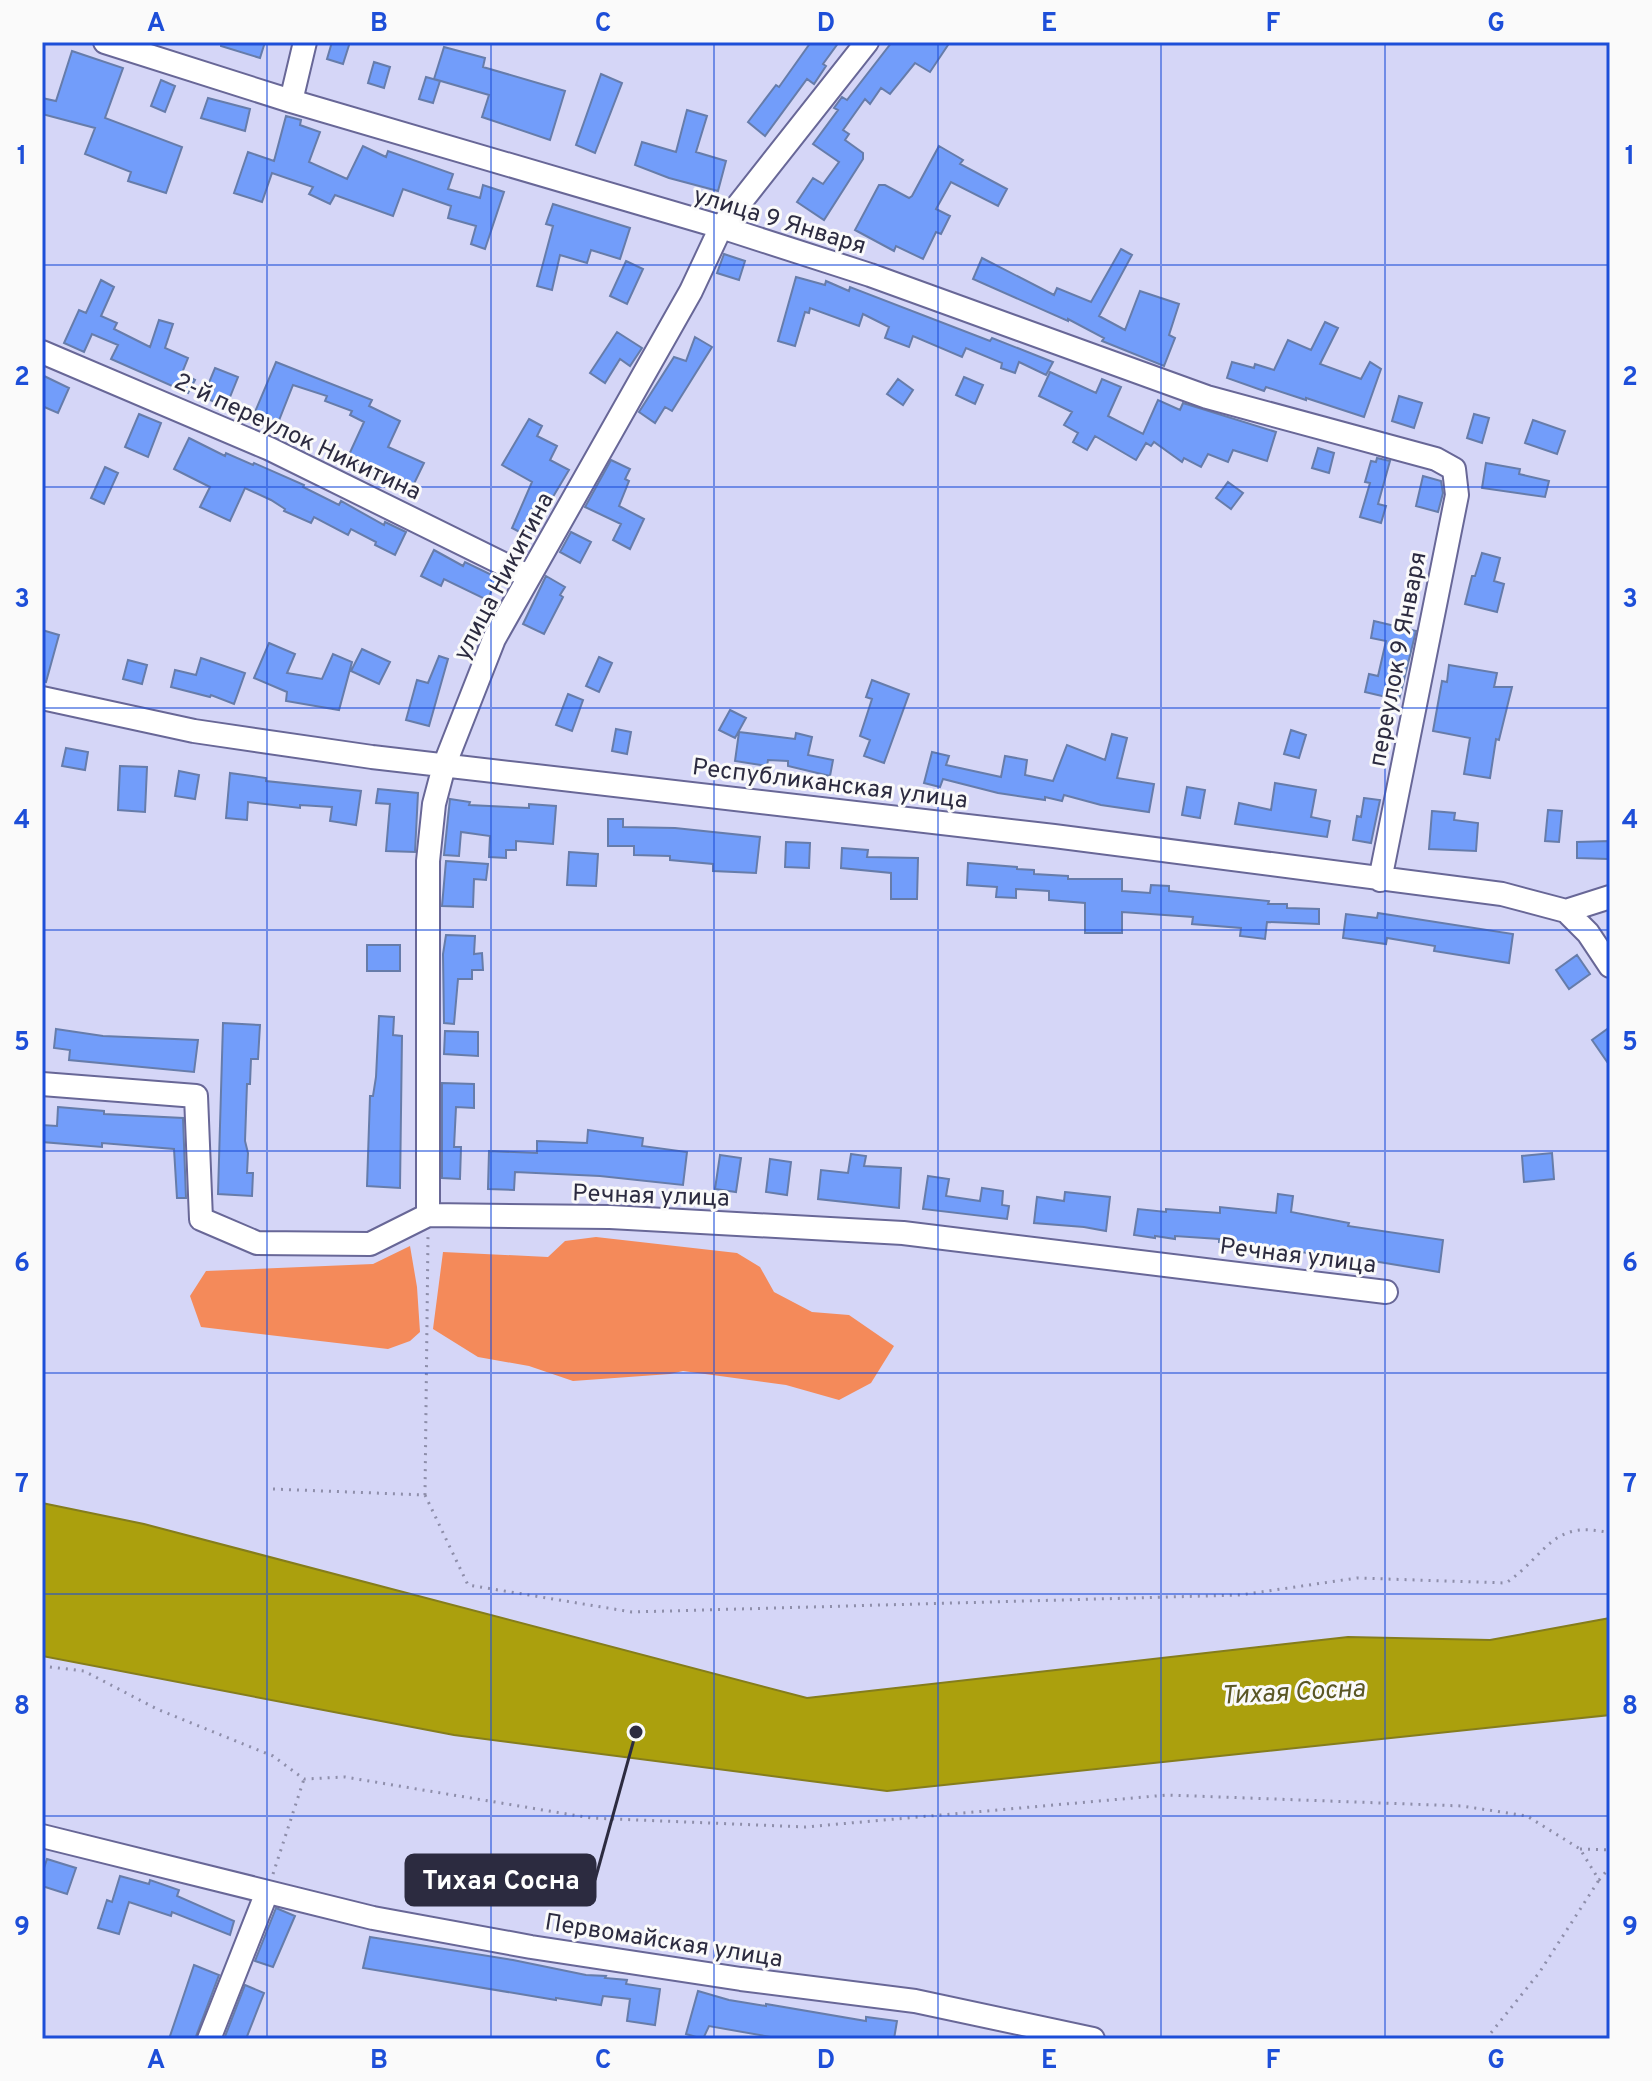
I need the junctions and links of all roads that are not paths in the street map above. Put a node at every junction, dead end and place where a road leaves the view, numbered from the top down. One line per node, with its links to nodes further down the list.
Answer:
1 (105, 42): 4 (street, улица 9 Января)
2 (305, 42): 4 (street)
3 (867, 42): 5 (street, улица Никитина)
4 (291, 101): 5 (street, улица 9 Января)
5 (721, 227): 7 (street, улица 9 Января); 8 (street, улица Никитина)
6 (42, 352): 8 (street, 2-й переулок Никитина)
7 (1436, 459): 11 (street, переулок 9 Января)
8 (528, 576): 10 (street, улица Никитина)
9 (42, 698): 10 (street, Республиканская улица)
10 (444, 766): 11 (street, Республиканская улица); 16 (street, улица Никитина)
11 (1380, 880): 13 (street, Республиканская улица)
12 (1610, 897): 13 (street)
13 (1566, 911): 14 (street)
14 (1610, 966)
15 (42, 1084): 16 (street, Речная улица)
16 (428, 1215): 17 (street, Речная улица)
17 (1386, 1292)
18 (42, 1836): 19 (street, Первомайская улица)
19 (267, 1892): 20 (street); 21 (street, Первомайская улица)
20 (209, 2039)
21 (1093, 2039)

